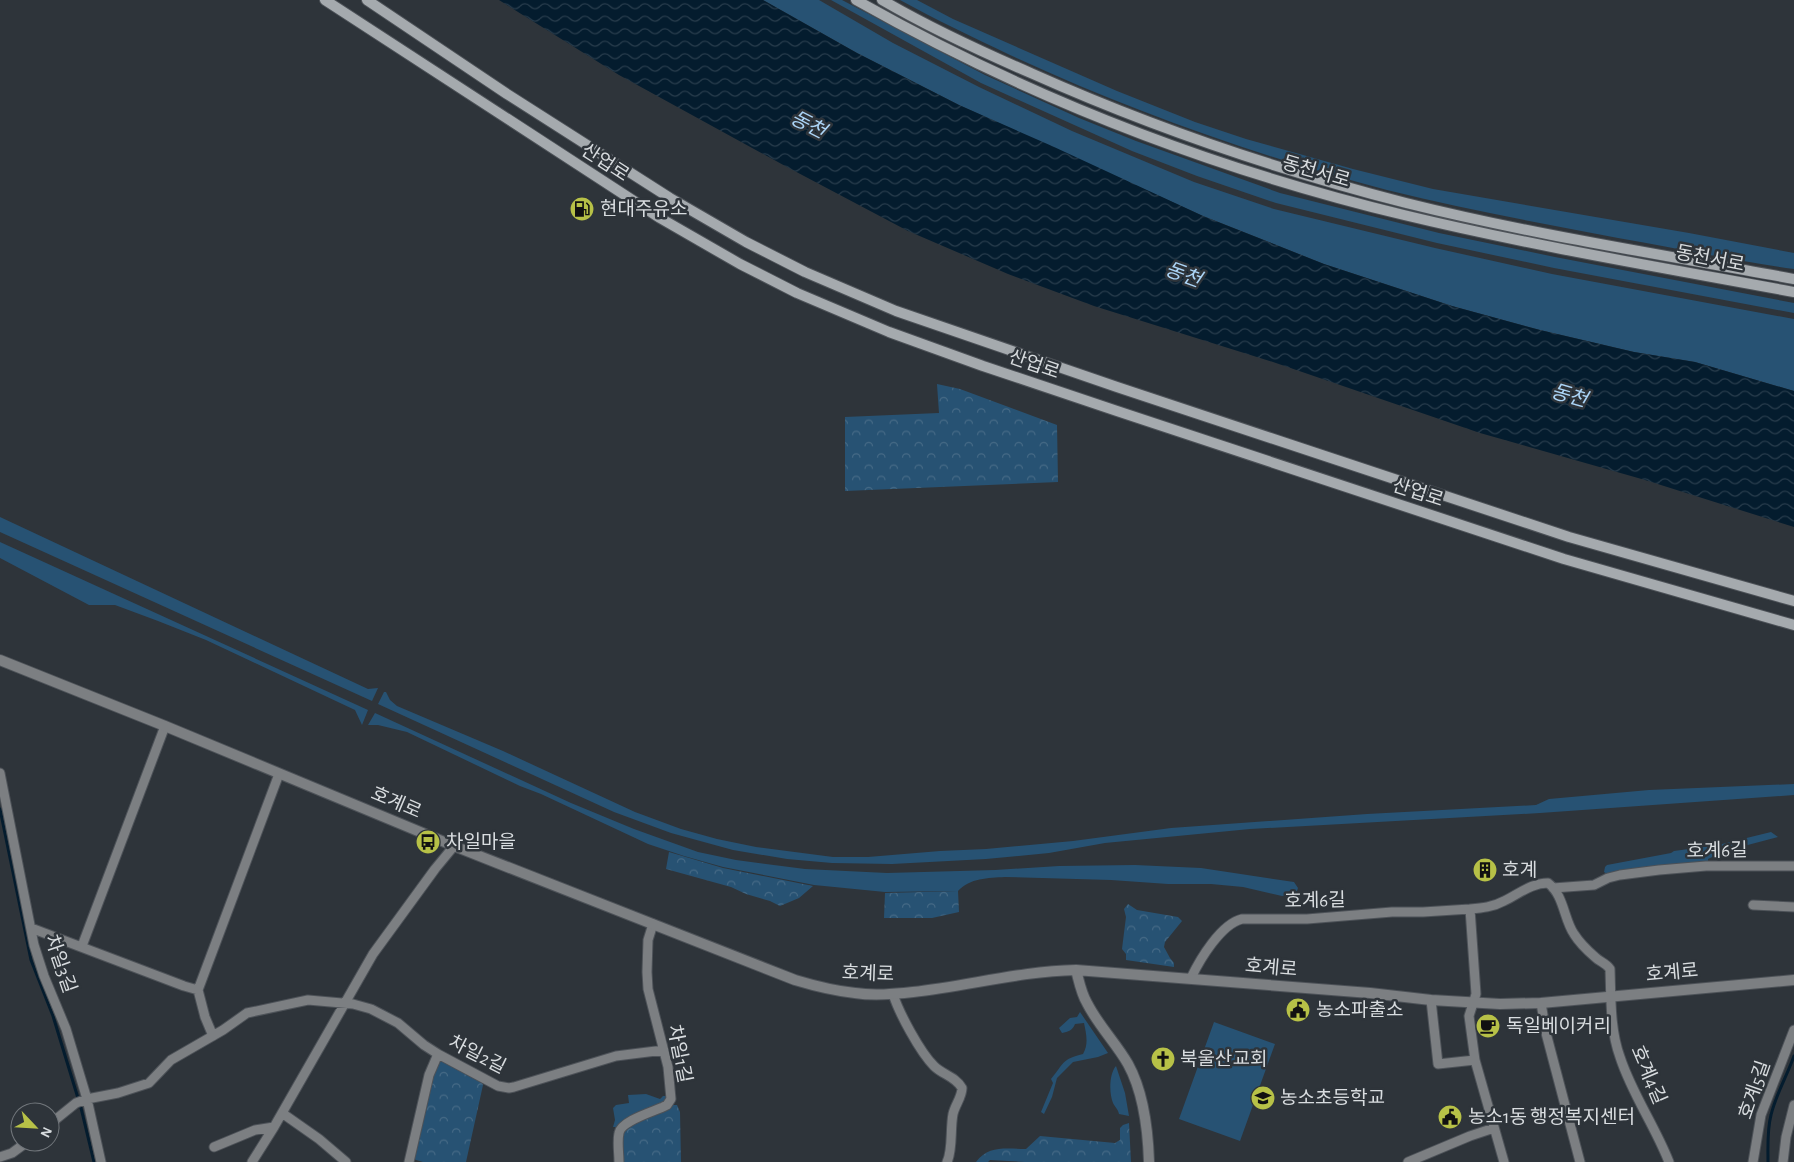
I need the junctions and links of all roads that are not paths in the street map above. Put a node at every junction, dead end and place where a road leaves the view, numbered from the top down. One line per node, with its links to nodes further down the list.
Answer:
1 (325, 0): 8 (main road, 산업로)
2 (367, 0): 7 (main road, 산업로)
3 (856, 0): 6 (main road, 동천서로)
4 (882, 0): 5 (main road, 동천서로)
5 (1794, 279)
6 (1794, 292)
7 (1794, 602)
8 (1794, 625)
9 (0, 660): 10 (street, 호계로)
10 (165, 726): 12 (street, 호계로); 21 (street)
11 (0, 773): 20 (street, 차일3길)
12 (279, 774): 13 (street, 호계로); 25 (street)
13 (454, 846): 19 (street, 호계로); 30 (street)
14 (1794, 866): 15 (street, 호계6길)
15 (1554, 888): 18 (street, 호계6길); 27 (street)
16 (1753, 905): 17 (street)
17 (1794, 907)
18 (1470, 909): 23 (street, 호계6길); 29 (street)
19 (653, 924): 26 (street, 호계로); 34 (street, 차일1길)
20 (31, 928): 21 (street); 37 (street, 차일3길)
21 (82, 946): 25 (street)
22 (1076, 970): 23 (street, 호계로); 26 (street, 호계로); 50 (street)
23 (1191, 978): 28 (street, 호계로)
24 (1794, 980): 27 (street, 호계로)
25 (198, 990): 33 (street)
26 (893, 994): 49 (street)
27 (1611, 996): 31 (street, 호계로); 54 (street, 호계4길)
28 (1431, 1000): 29 (street, 호계로); 36 (street)
29 (1474, 1002): 31 (street, 호계로); 36 (street)
30 (344, 1003): 33 (street, 차일2길); 35 (street, 차일2길); 39 (street)
31 (1541, 1003): 53 (street)
32 (1794, 1030): 55 (street, 호계5길)
33 (214, 1036): 37 (street, 차일2길)
34 (664, 1050): 35 (street, 차일2길); 48 (street, 차일1길)
35 (438, 1054): 47 (street)
36 (1474, 1060): 42 (street)
37 (87, 1098): 40 (street, 차일2길); 44 (street, 차일3길)
38 (1794, 1105): 56 (street)
39 (282, 1113): 41 (street); 46 (street)
40 (60, 1116)
41 (274, 1127): 43 (street); 45 (street)
42 (1494, 1128): 51 (street); 52 (street)
43 (214, 1147)
44 (101, 1162)
45 (252, 1162)
46 (346, 1162)
47 (409, 1162)
48 (619, 1162)
49 (947, 1162)
50 (1149, 1162)
51 (1408, 1162)
52 (1504, 1162)
53 (1580, 1162)
54 (1669, 1162)
55 (1753, 1162)
56 (1783, 1162)

